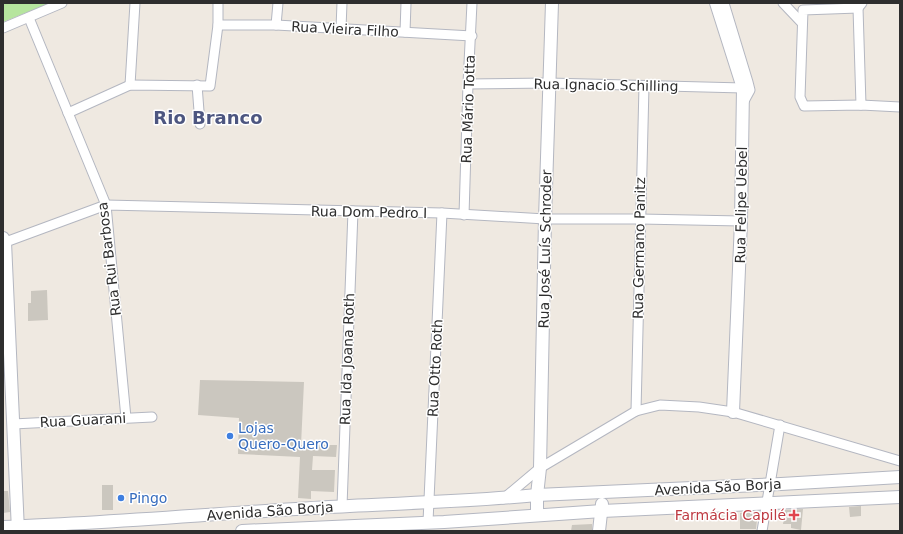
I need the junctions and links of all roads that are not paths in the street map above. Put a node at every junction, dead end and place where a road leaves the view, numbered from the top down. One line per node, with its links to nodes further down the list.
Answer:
1 (62, 3): 13 (street)
2 (136, 3): 23 (street)
3 (218, 3): 15 (street)
4 (278, 3): 16 (street)
5 (342, 3): 18 (street)
6 (406, 3): 19 (street)
7 (472, 3): 20 (street, Rua Mário Totta)
8 (552, 3): 21 (main road, Rua José Luís Schroder)
9 (716, 3): 26 (main road, Rua Felipe Uebel)
10 (724, 3): 27 (street)
11 (783, 3): 14 (street)
12 (860, 6): 14 (street); 28 (street)
13 (29, 18): 17 (street); 30 (street, Rua Rui Barbosa)
14 (802, 23): 28 (street)
15 (218, 25): 16 (street, Rua Vieira Filho); 24 (street)
16 (276, 25): 18 (street, Rua Vieira Filho)
17 (3, 28)
18 (341, 28): 19 (street, Rua Vieira Filho)
19 (405, 32): 20 (street, Rua Vieira Filho)
20 (472, 36): 22 (street, Rua Mário Totta)
21 (550, 83): 22 (street, Rua Ignacio Schilling); 25 (street, Rua Ignacio Schilling); 36 (main road, Rua José Luís Schroder)
22 (468, 84): 35 (street, Rua Mário Totta)
23 (130, 85): 24 (street); 30 (street)
24 (197, 85): 31 (street)
25 (644, 86): 26 (street, Rua Ignacio Schilling); 37 (street, Rua Germano Panitz)
26 (743, 88): 27 (main road, Rua Felipe Uebel)
27 (743, 104): 38 (main road, Rua Felipe Uebel)
28 (861, 105): 29 (street)
29 (900, 107)
30 (68, 113): 32 (street, Rua Rui Barbosa)
31 (200, 124)
32 (106, 205): 33 (street, Rua Dom Pedro I); 39 (street, Rua Dom Pedro I); 43 (street, Rua Rui Barbosa)
33 (353, 211): 34 (street, Rua Dom Pedro I); 56 (street, Rua Ida Joana Roth)
34 (442, 213): 35 (street, Rua Dom Pedro I); 54 (street, Rua Otto Roth)
35 (464, 215): 36 (street, Rua Dom Pedro I)
36 (545, 219): 37 (street, Rua Dom Pedro I); 47 (main road, Rua José Luís Schroder)
37 (640, 219): 38 (street, Rua Dom Pedro I); 40 (street, Rua Germano Panitz)
38 (741, 221): 41 (main road, Rua Felipe Uebel)
39 (4, 241): 44 (main road)
40 (636, 411): 41 (street); 47 (street)
41 (733, 412): 45 (street)
42 (152, 417): 43 (street, Rua Guarani)
43 (126, 418): 44 (street, Rua Guarani)
44 (13, 424): 61 (main road)
45 (780, 425): 46 (street); 49 (street)
46 (900, 461)
47 (540, 468): 51 (main road, Rua José Luís Schroder); 53 (street)
48 (900, 477): 49 (main road, Avenida São Borja)
49 (770, 484): 50 (main road, Avenida São Borja); 55 (street)
50 (602, 493): 51 (main road, Avenida São Borja); 57 (main road)
51 (537, 495): 53 (main road, Avenida São Borja); 58 (main road)
52 (900, 497): 55 (main road, Avenida São Borja)
53 (503, 499): 54 (main road, Avenida São Borja)
54 (429, 503): 56 (main road, Avenida São Borja); 59 (street, Rua Otto Roth)
55 (767, 503): 57 (main road, Avenida São Borja); 64 (street)
56 (342, 506): 61 (main road, Avenida São Borja)
57 (602, 511): 58 (main road, Avenida São Borja); 63 (main road)
58 (537, 515): 59 (main road, Avenida São Borja)
59 (428, 522): 62 (main road, Avenida São Borja)
60 (3, 527): 61 (main road, Avenida São Borja)
61 (18, 528)
62 (242, 531)
63 (599, 531)
64 (762, 531)

